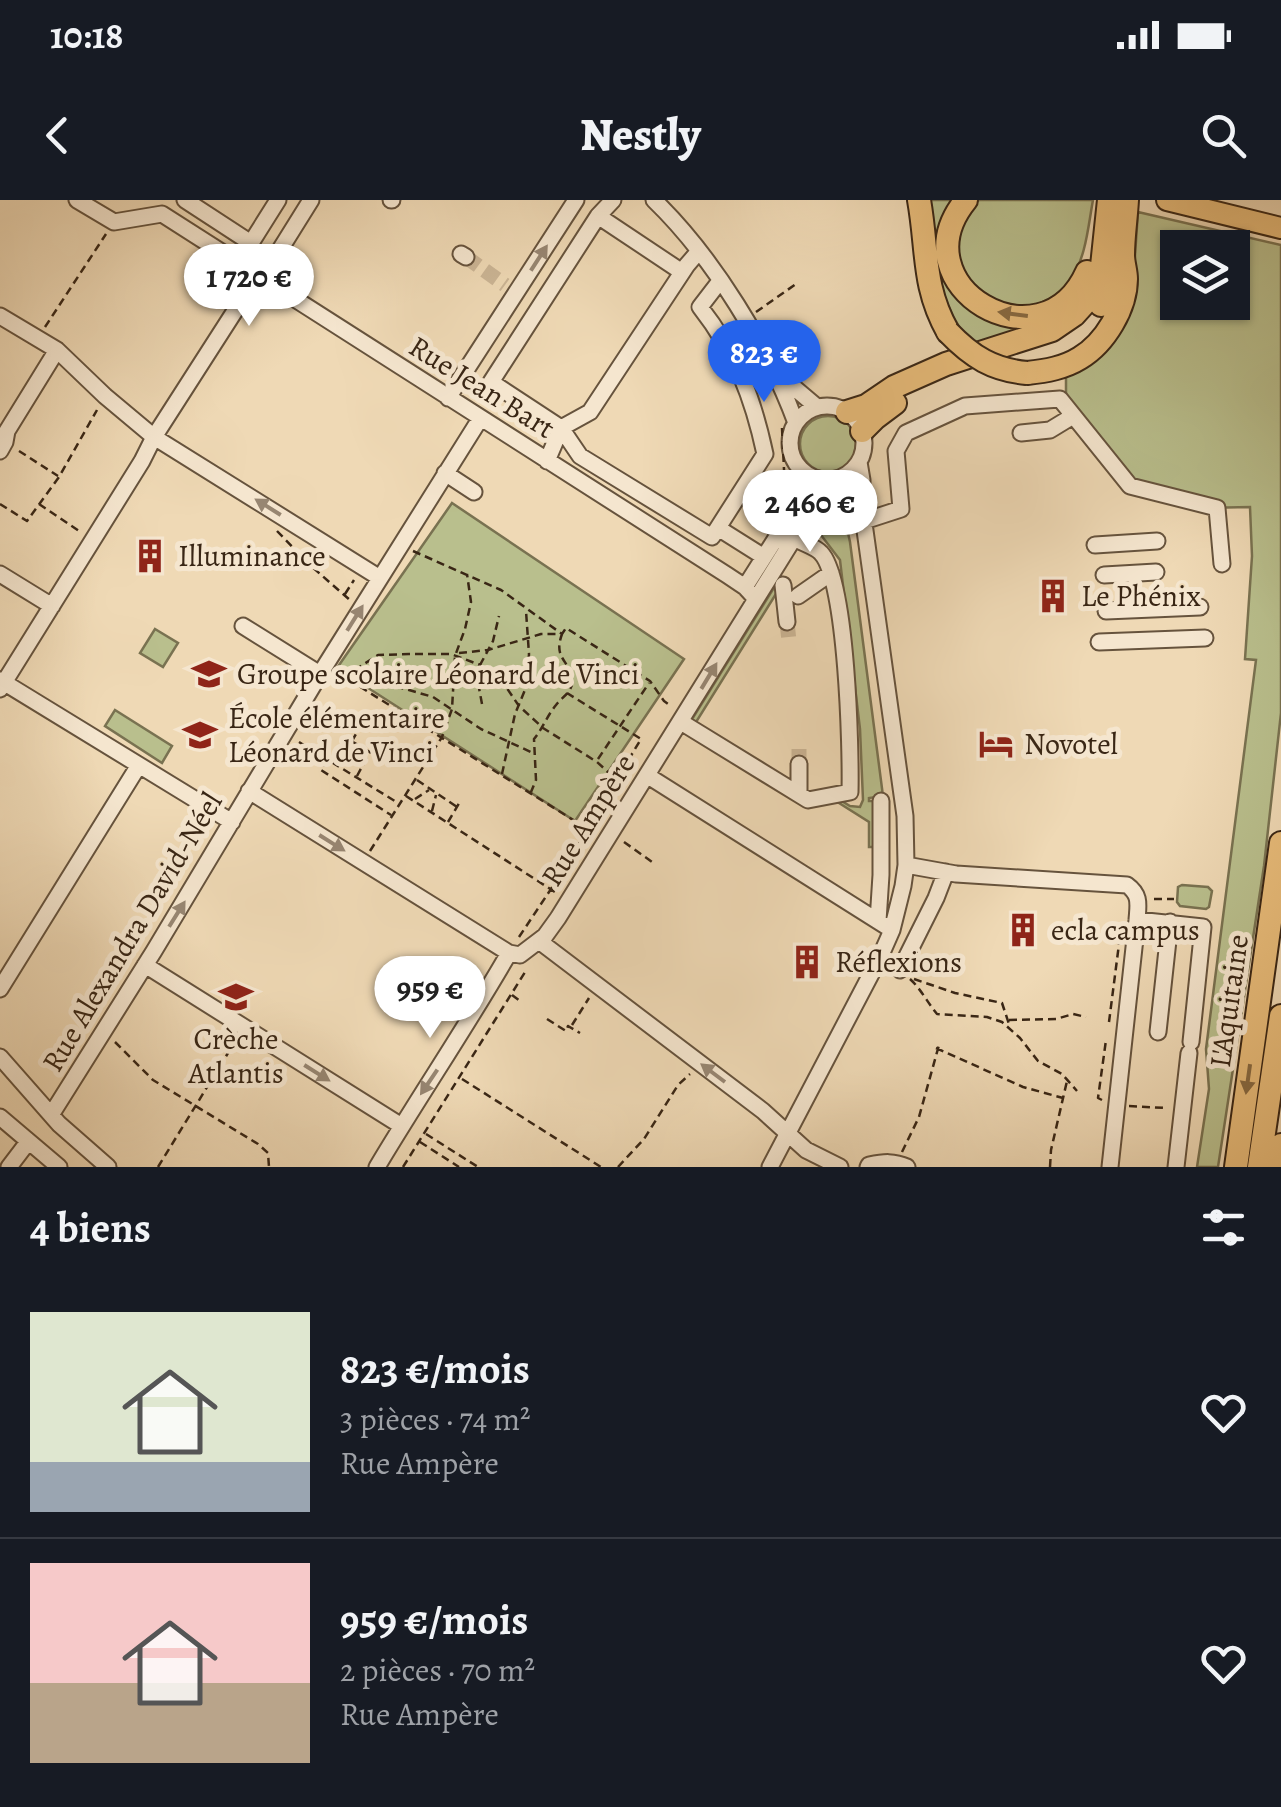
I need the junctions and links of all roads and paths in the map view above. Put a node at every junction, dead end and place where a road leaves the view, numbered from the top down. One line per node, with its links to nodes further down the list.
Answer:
1 (77, 200): 15 (street)
2 (185, 200): 3 (street)
3 (278, 200)
4 (311, 200): 20 (street)
5 (576, 200): 29 (street, one-way to 5)
6 (614, 200): 14 (street)
7 (654, 200): 17 (street)
8 (919, 200): 18 (highway, bridge)
9 (966, 200): 10 (highway, one-way to 9)
10 (1101, 200)
11 (1109, 200): 31 (highway)
12 (1127, 200): 18 (highway)
13 (1167, 200): 16 (main road)
14 (598, 216): 19 (street); 35 (street)
15 (117, 222): 20 (street, Rue Jean Bart); 25 (path)
16 (1281, 228)
17 (699, 251): 19 (street); 21 (street)
18 (1122, 259): 36 (highway)
19 (682, 272): 35 (street)
20 (258, 276): 29 (street, Rue Jean Bart); 38 (street)
21 (720, 281): 27 (street); 53 (street)
22 (796, 284): 23 (path)
23 (754, 314)
24 (0, 316): 25 (street)
25 (38, 337): 26 (street)
26 (57, 350): 28 (street); 39 (street)
27 (775, 372): 30 (street); 34 (street)
28 (105, 396): 38 (street); 44 (path)
29 (446, 397): 33 (street, Rue Jean Bart)
30 (817, 408): 31 (street); 34 (street)
31 (847, 412): 36 (street)
32 (1073, 416): 37 (street); 51 (street); 61 (street)
33 (480, 419): 40 (street, Rue Jean Bart); 43 (street, Rue Alexandra David-Néel)
34 (789, 422): 42 (street); 47 (path)
35 (561, 428): 40 (street); 53 (street)
36 (862, 431): 41 (street)
37 (1021, 432)
38 (154, 437): 68 (street, one-way to 38); 74 (street)
39 (2, 447): 44 (path)
40 (547, 461): 70 (street, Rue Jean Bart)
41 (859, 462): 45 (street); 51 (street)
42 (802, 470): 45 (street); 56 (street, Rue Ampère)
43 (445, 473): 46 (street); 68 (street, Rue Alexandra David-Néel)
44 (59, 477): 50 (path)
45 (832, 479): 51 (street); 55 (street, Rue Ampère)
46 (474, 492)
47 (786, 492)
48 (823, 500): 51 (path)
49 (0, 504): 50 (path)
50 (40, 504): 54 (path)
51 (858, 514): 128 (street)
52 (273, 522): 71 (path)
53 (718, 528): 60 (street)
54 (84, 534)
55 (794, 538): 56 (street); 65 (street); 70 (street, Rue Ampère)
56 (776, 540): 60 (street, Rue Ampère)
57 (1157, 542): 58 (street)
58 (1095, 545)
59 (416, 552): 64 (path)
60 (764, 556): 70 (street, Rue Ampère)
61 (1222, 564)
62 (1156, 572): 66 (street)
63 (0, 574): 74 (street)
64 (467, 574): 76 (path); 86 (path)
65 (831, 574): 72 (street); 121 (street)
66 (1104, 575)
67 (357, 576): 71 (path)
68 (380, 578): 88 (street, Rue Alexandra David-Néel, one-way to 68)
69 (783, 585): 79 (street)
70 (750, 593): 96 (street, Rue Ampère, one-way to 70)
71 (344, 595): 73 (path)
72 (798, 596)
73 (352, 602)
74 (52, 606): 91 (street)
75 (1200, 607): 77 (street)
76 (527, 608): 81 (path); 82 (path)
77 (1106, 611)
78 (499, 616): 85 (path)
79 (787, 622)
80 (243, 626): 88 (street)
81 (562, 634): 82 (path); 89 (path); 92 (path)
82 (527, 638): 85 (path); 94 (path)
83 (1205, 638): 84 (street)
84 (1100, 642)
85 (487, 650): 86 (path); 87 (path)
86 (456, 654): 87 (path); 88 (path); 95 (path)
87 (480, 666): 93 (path); 94 (path)
88 (327, 672): 90 (path); 118 (street, Rue Alexandra David-Néel)
89 (650, 682): 96 (path); 98 (path)
90 (354, 683): 95 (path); 100 (path)
91 (1, 684): 110 (street)
92 (567, 693): 98 (path); 99 (path)
93 (482, 704)
94 (519, 706): 99 (path); 103 (path)
95 (452, 709): 100 (path); 103 (path)
96 (682, 719): 113 (street, Rue Ampère); 121 (street)
97 (342, 725): 102 (path)
98 (620, 726): 108 (path); 116 (path)
99 (543, 728): 105 (path); 108 (path)
100 (442, 737): 112 (path); 115 (path)
101 (293, 738): 107 (path)
102 (352, 741): 104 (path); 111 (path)
103 (510, 742): 105 (path); 112 (path)
104 (370, 752): 106 (path); 114 (path)
105 (534, 754): 120 (path)
106 (378, 757)
107 (327, 759): 111 (path); 129 (path)
108 (597, 762): 116 (path)
109 (799, 764): 121 (street)
110 (139, 766): 130 (street); 148 (street)
111 (338, 766): 114 (path)
112 (502, 775): 120 (path)
113 (648, 776): 142 (street); 143 (street, Rue Ampère)
114 (356, 778): 125 (path)
115 (415, 779): 117 (path); 122 (path)
116 (617, 780): 132 (path)
117 (430, 789): 119 (path); 123 (path)
118 (250, 791): 130 (street, Rue Alexandra David-Néel); 144 (street, one-way to 144)
119 (436, 793): 126 (path); 127 (path)
120 (531, 794): 132 (path)
121 (798, 794)
122 (405, 795): 123 (path); 125 (path)
123 (413, 800): 127 (path)
124 (461, 800): 126 (path)
125 (400, 804): 129 (path)
126 (457, 806): 131 (path)
127 (432, 812): 131 (path)
128 (904, 812): 137 (street); 142 (street)
129 (392, 816): 135 (path)
130 (232, 822): 145 (street, Rue Alexandra David-Néel, one-way to 130)
131 (448, 823): 139 (path)
132 (587, 829): 139 (path)
133 (619, 838): 136 (path)
134 (1281, 844): 195 (highway, L'Aquitaine, one-way to 195)
135 (368, 854)
136 (655, 864)
137 (906, 865): 138 (street); 142 (street)
138 (946, 872): 140 (street); 147 (street)
139 (550, 889): 144 (path)
140 (1137, 920): 141 (street); 193 (street)
141 (1170, 922): 158 (street); 194 (street)
142 (885, 926): 173 (street)
143 (538, 941): 144 (street, Rue Ampère); 173 (street, one-way to 143)
144 (512, 949): 171 (street, one-way to 171)
145 (145, 965): 169 (street, Rue Alexandra David-Néel); 171 (street, one-way to 171)
146 (526, 970): 149 (path)
147 (900, 970)
148 (0, 989)
149 (511, 994): 151 (path); 164 (path)
150 (590, 996): 156 (path)
151 (520, 1001)
152 (1086, 1016): 155 (path)
153 (1281, 1016): 196 (highway)
154 (547, 1019): 156 (path)
155 (1008, 1020): 157 (path); 157 (path)
156 (570, 1027): 159 (path)
157 (1011, 1030): 165 (path)
158 (1158, 1032)
159 (580, 1033)
160 (112, 1039): 168 (path)
161 (236, 1040): 168 (path)
162 (0, 1056): 169 (street)
163 (690, 1074): 188 (path)
164 (460, 1078): 172 (path); 187 (path)
165 (1067, 1081): 166 (path); 167 (path)
166 (1077, 1091)
167 (1063, 1098): 177 (path); 192 (path)
168 (196, 1106): 181 (path); 182 (path)
169 (50, 1115): 180 (street)
170 (0, 1116): 175 (street)
171 (400, 1125): 183 (street)
172 (424, 1133): 174 (path); 186 (path)
173 (788, 1136): 189 (street); 190 (street)
174 (419, 1141): 184 (path); 185 (path)
175 (28, 1142): 178 (street); 179 (street)
176 (1281, 1144): 197 (highway)
177 (902, 1165): 191 (street)
178 (9, 1167)
179 (59, 1167)
180 (108, 1167)
181 (158, 1167)
182 (269, 1167)
183 (376, 1167)
184 (403, 1167)
185 (459, 1167)
186 (478, 1167)
187 (601, 1167)
188 (618, 1167)
189 (770, 1167)
190 (840, 1167)
191 (868, 1167)
192 (1050, 1167)
193 (1110, 1167)
194 (1176, 1167)
195 (1236, 1167)
196 (1259, 1167)
197 (1278, 1167)

